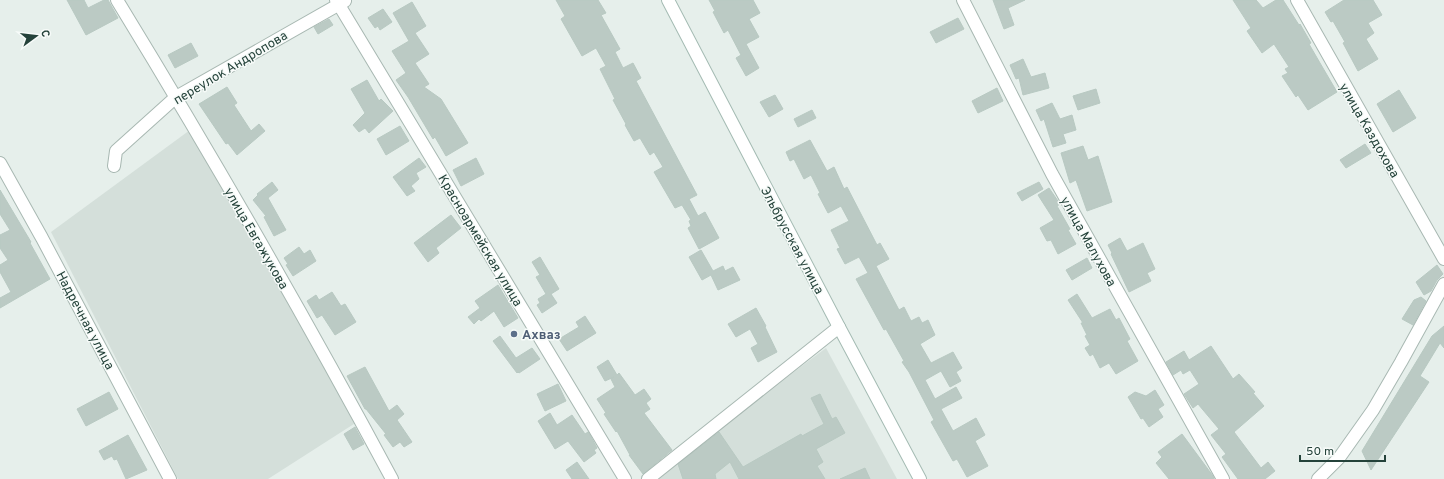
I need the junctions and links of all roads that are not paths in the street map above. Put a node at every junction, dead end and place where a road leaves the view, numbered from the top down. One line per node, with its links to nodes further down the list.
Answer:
1 (117, 0): 6 (street, улица Евгажукова)
2 (668, 0): 11 (street, Эльбрусская улица)
3 (963, 0): 17 (street, улица Малухова)
4 (1297, 0): 9 (street, улица Каздохова)
5 (340, 1): 6 (street, переулок Андропова); 14 (street, Красноармейская улица)
6 (176, 97): 8 (street, переулок Андропова); 13 (street, улица Евгажукова)
7 (0, 163): 12 (street, Надречная улица)
8 (114, 166)
9 (1444, 259)
10 (1444, 284): 18 (street)
11 (839, 327): 15 (street); 16 (street, Эльбрусская улица)
12 (170, 479)
13 (392, 479)
14 (625, 479)
15 (648, 479)
16 (920, 479)
17 (1223, 479)
18 (1318, 479)

